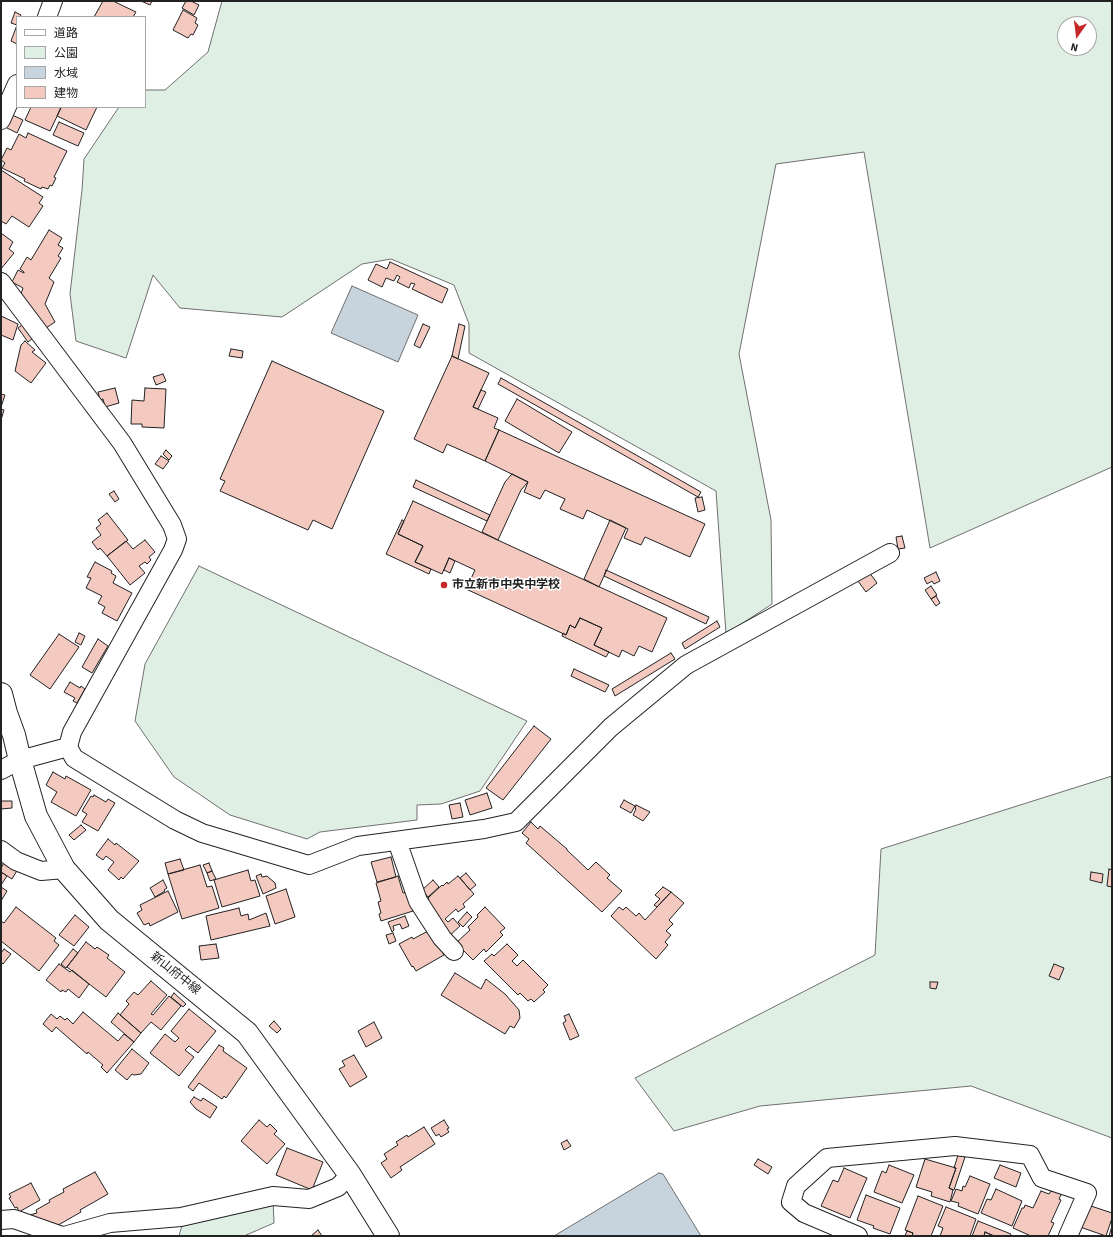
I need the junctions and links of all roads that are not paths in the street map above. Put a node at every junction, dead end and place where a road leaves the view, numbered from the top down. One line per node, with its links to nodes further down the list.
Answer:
1 (53, 1): 2 (street)
2 (47, 16)
3 (16, 86): 4 (street)
4 (1, 120)
5 (1, 282): 8 (street)
6 (890, 553): 10 (street)
7 (1, 694): 9 (main road, 新山府中線)
8 (68, 747): 9 (street); 10 (street)
9 (10, 765): 12 (main road, 新山府中線)
10 (396, 841): 13 (street)
11 (1, 850): 12 (street)
12 (64, 869): 14 (main road, 新山府中線)
13 (454, 951)
14 (350, 1174): 16 (street); 17 (main road, 新山府中線)
15 (1, 1220): 16 (street)
16 (63, 1236)
17 (388, 1236)
18 (858, 1236): 19 (street)
19 (1068, 1236)

